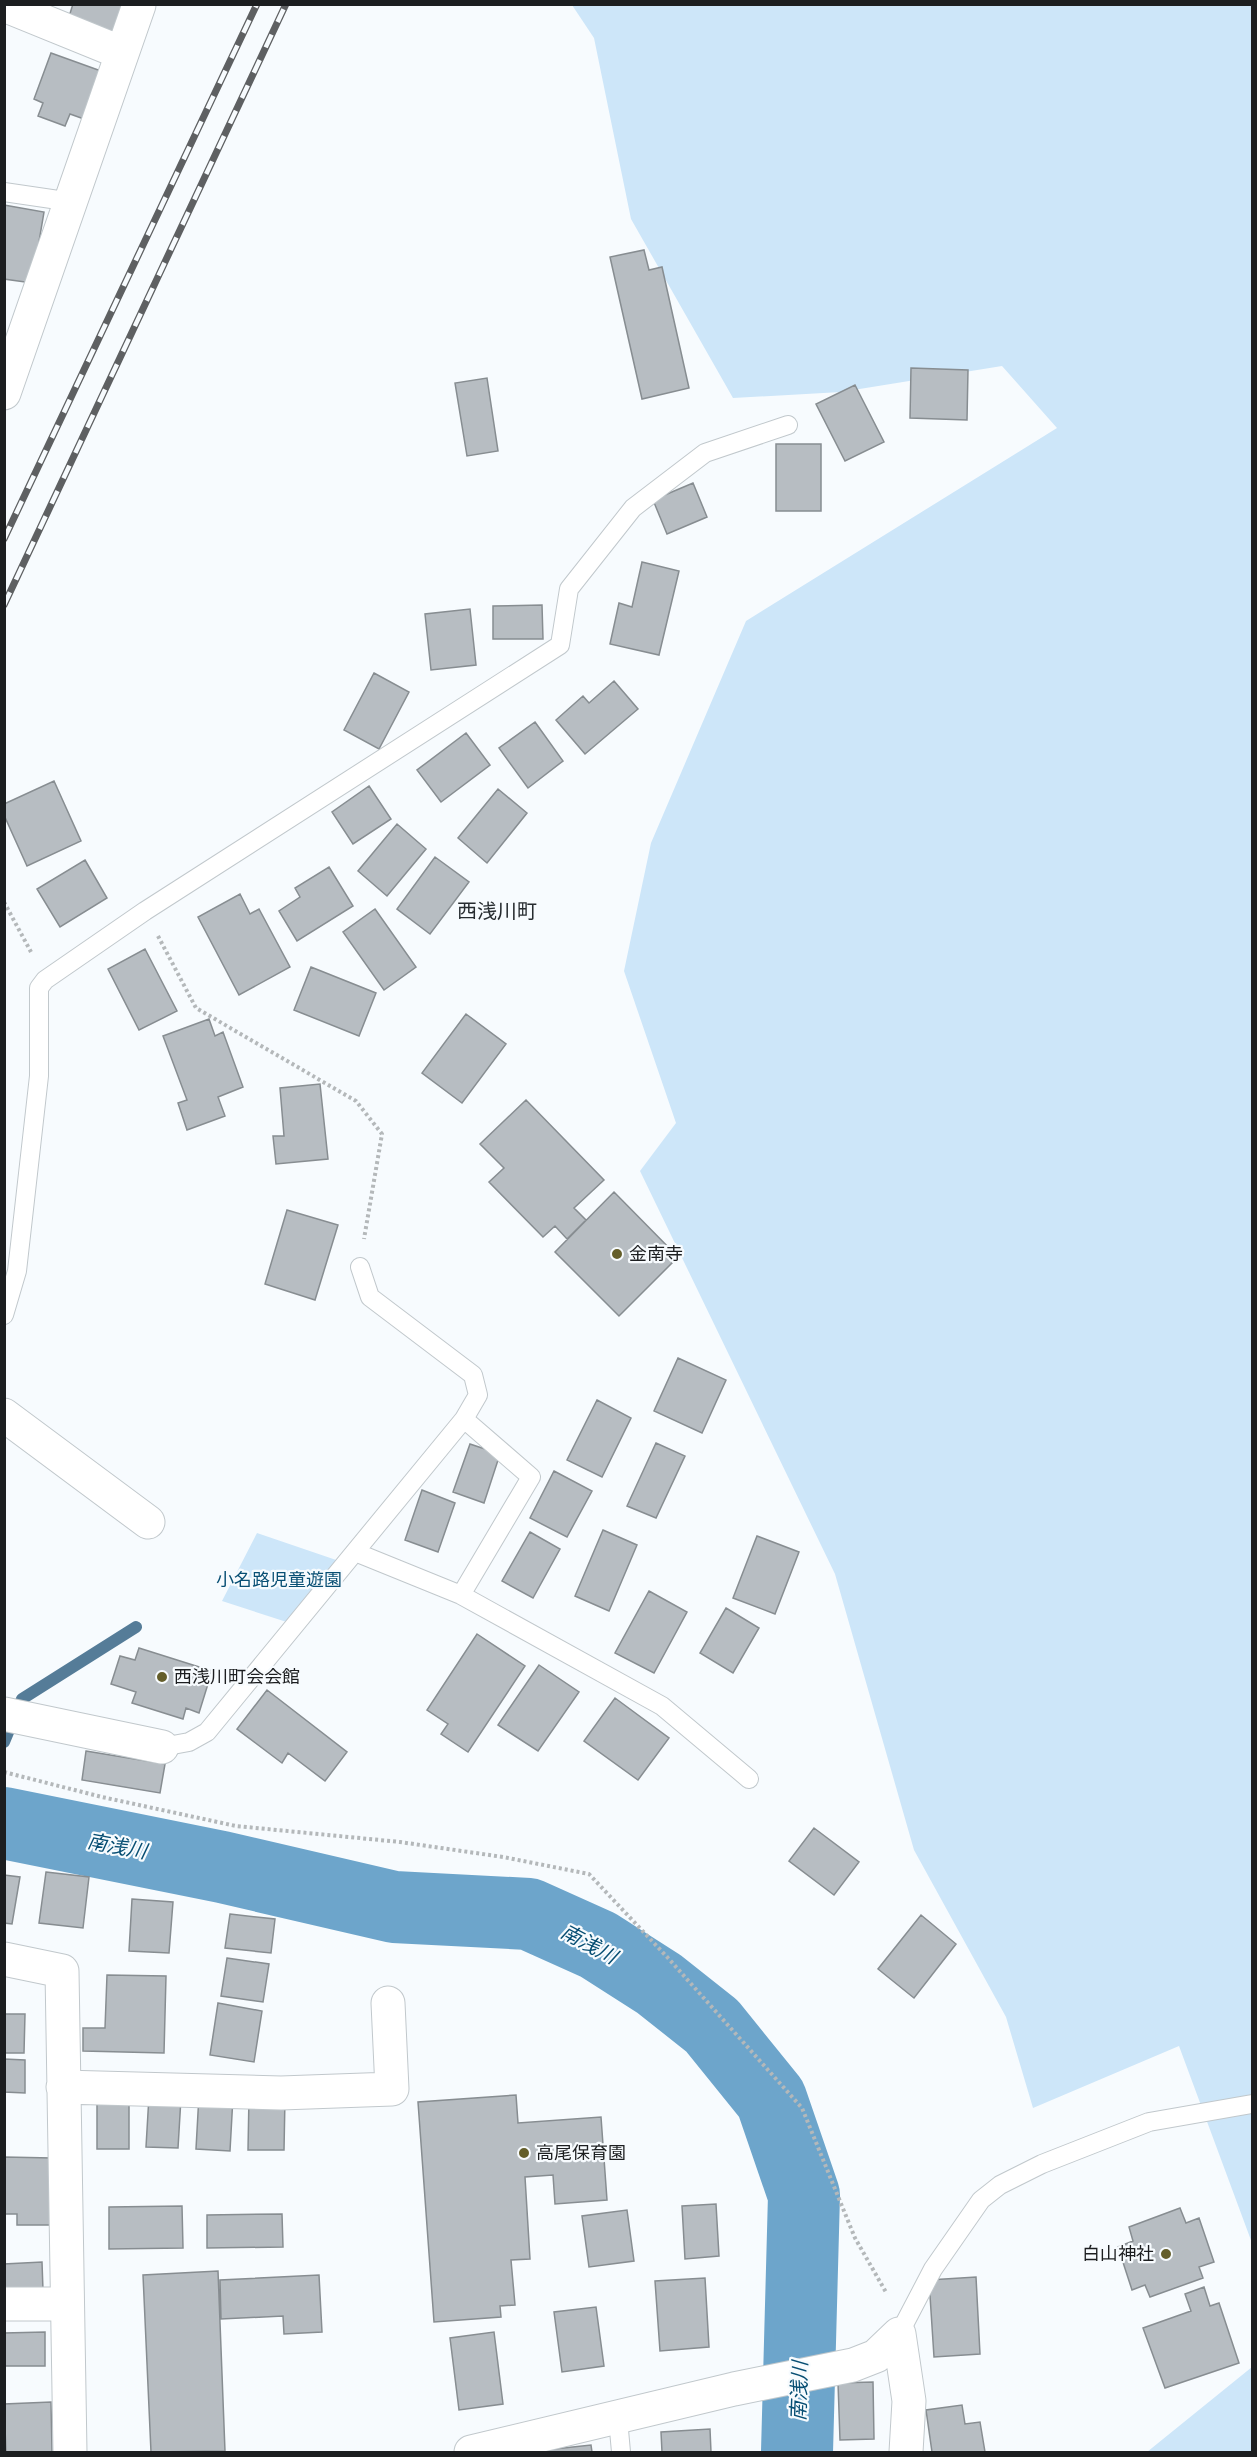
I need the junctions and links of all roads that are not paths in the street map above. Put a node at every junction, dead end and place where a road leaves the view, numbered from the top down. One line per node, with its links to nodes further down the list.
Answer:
1 (4, 5): 3 (street)
2 (139, 5): 3 (street)
3 (122, 53): 5 (street)
4 (4, 192): 5 (lane)
5 (72, 202): 6 (street)
6 (4, 393)
7 (788, 425): 9 (lane)
8 (360, 1267): 11 (lane)
9 (4, 1315)
10 (4, 1415): 12 (street)
11 (464, 1419): 13 (lane); 14 (lane)
12 (148, 1522)
13 (355, 1552): 14 (lane); 16 (lane)
14 (461, 1595): 17 (lane)
15 (17, 1717): 16 (street)
16 (162, 1748)
17 (749, 1779)
18 (4, 1959): 20 (street)
19 (388, 2003): 20 (street)
20 (63, 2087): 23 (street)
21 (1252, 2104): 24 (lane)
22 (4, 2304): 23 (street)
23 (67, 2304): 26 (street)
24 (898, 2334): 25 (street); 29 (street)
25 (618, 2419): 27 (street); 28 (lane)
26 (70, 2452)
27 (471, 2452)
28 (621, 2452)
29 (906, 2452)

